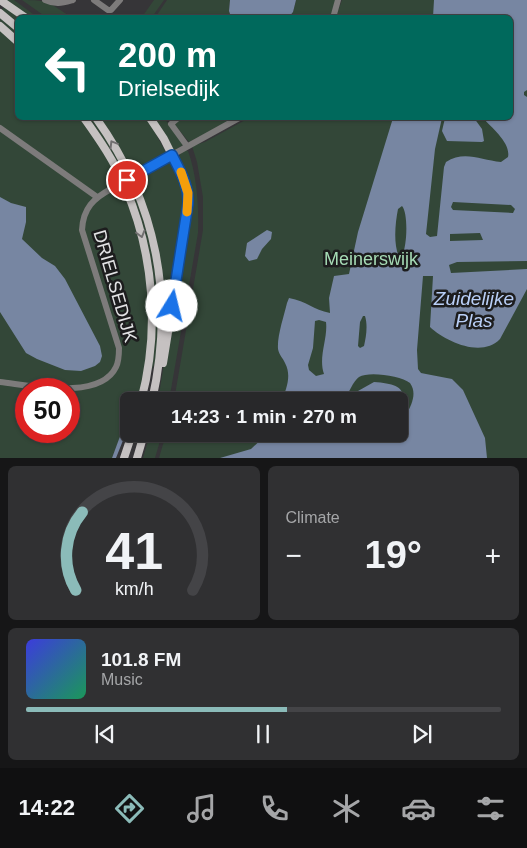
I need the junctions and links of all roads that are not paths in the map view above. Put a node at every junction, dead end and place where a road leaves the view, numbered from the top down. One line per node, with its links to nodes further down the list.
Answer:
1 (0, 0): 9 (main road)
2 (45, 0): 3 (street)
3 (73, 0)
4 (94, 0): 7 (street)
5 (120, 0): 7 (street)
6 (338, 0): 11 (street)
7 (111, 10): 10 (street)
8 (0, 13): 12 (main road)
9 (22, 15)
10 (113, 15)
11 (334, 15)
12 (15, 26)
13 (2, 29): 14 (main road)
14 (15, 40)
15 (85, 120): 26 (main road, one-way to 26)
16 (97, 120): 24 (main road, one-way to 16)
17 (151, 120): 22 (main road)
18 (176, 120): 21 (street)
19 (235, 120): 21 (street)
20 (0, 128): 23 (street)
21 (188, 146): 22 (street)
22 (172, 155): 23 (street, bridge); 24 (main road)
23 (97, 197): 25 (street, DRIELSEDIJK)
24 (156, 381): 27 (main road)
25 (0, 382)
26 (143, 392)
27 (154, 392)
28 (129, 442): 30 (main road)
29 (142, 442): 31 (main road)
30 (124, 458)
31 (137, 458)

